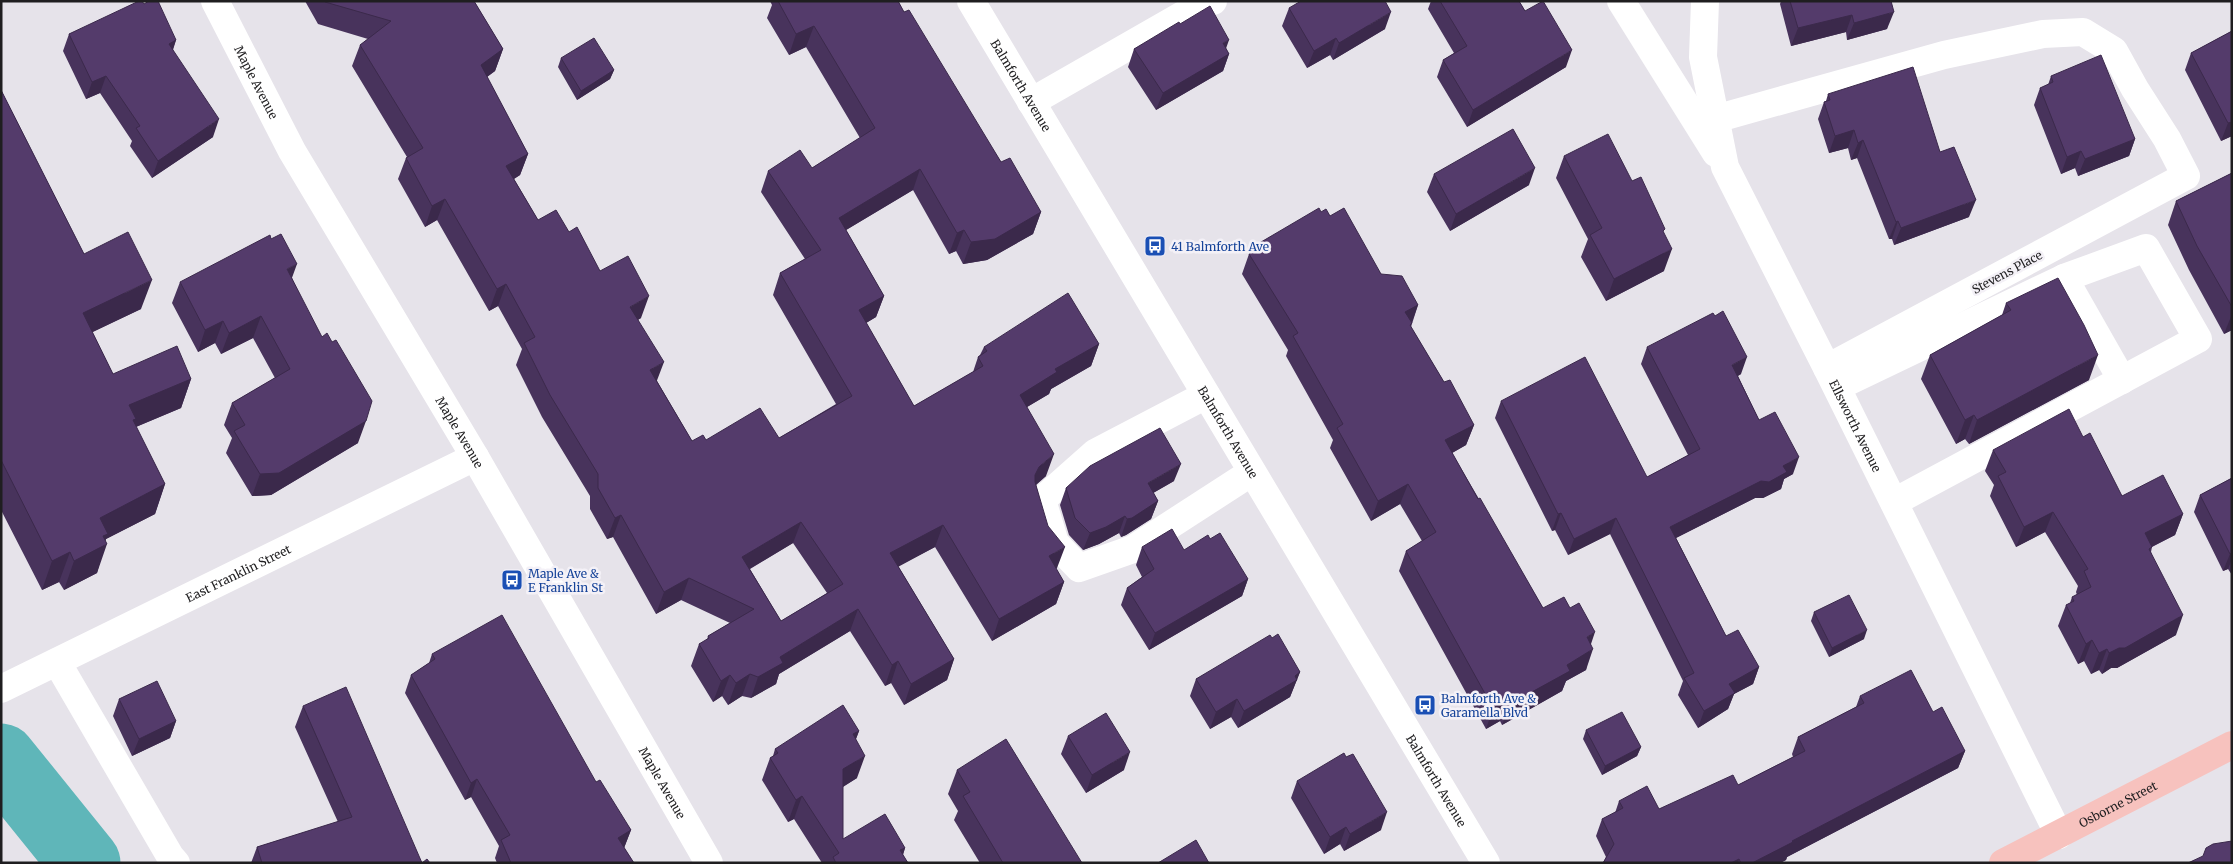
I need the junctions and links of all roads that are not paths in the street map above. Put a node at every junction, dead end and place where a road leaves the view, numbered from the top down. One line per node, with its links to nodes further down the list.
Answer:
1 (215, 1): 13 (street, Maple Avenue)
2 (971, 1): 6 (street, Balmforth Avenue)
3 (1213, 1): 6 (street)
4 (1621, 1): 8 (street)
5 (1705, 1): 7 (street, Ellsworth Avenue)
6 (1031, 102): 12 (street, Balmforth Avenue)
7 (1715, 119): 8 (street, Ellsworth Avenue); 10 (street, Stevens Place)
8 (1724, 167): 10 (street, Ellsworth Avenue)
9 (2064, 278): 10 (street); 11 (street); 11 (street)
10 (1832, 377): 15 (street, Ellsworth Avenue)
11 (2122, 380): 15 (street)
12 (1206, 395): 14 (street, Balmforth Avenue); 14 (street)
13 (475, 457): 16 (street, East Franklin Street); 21 (street, Maple Avenue)
14 (1252, 472): 22 (street, Balmforth Avenue)
15 (1894, 502): 19 (street, Ellsworth Avenue)
16 (57, 662): 17 (street, East Franklin Street); 20 (street)
17 (1, 689)
18 (2232, 745): 19 (main road, Osborne Street)
19 (2059, 835): 23 (main road, Osborne Street)
20 (176, 863)
21 (709, 863)
22 (1486, 863)
23 (2003, 863)

